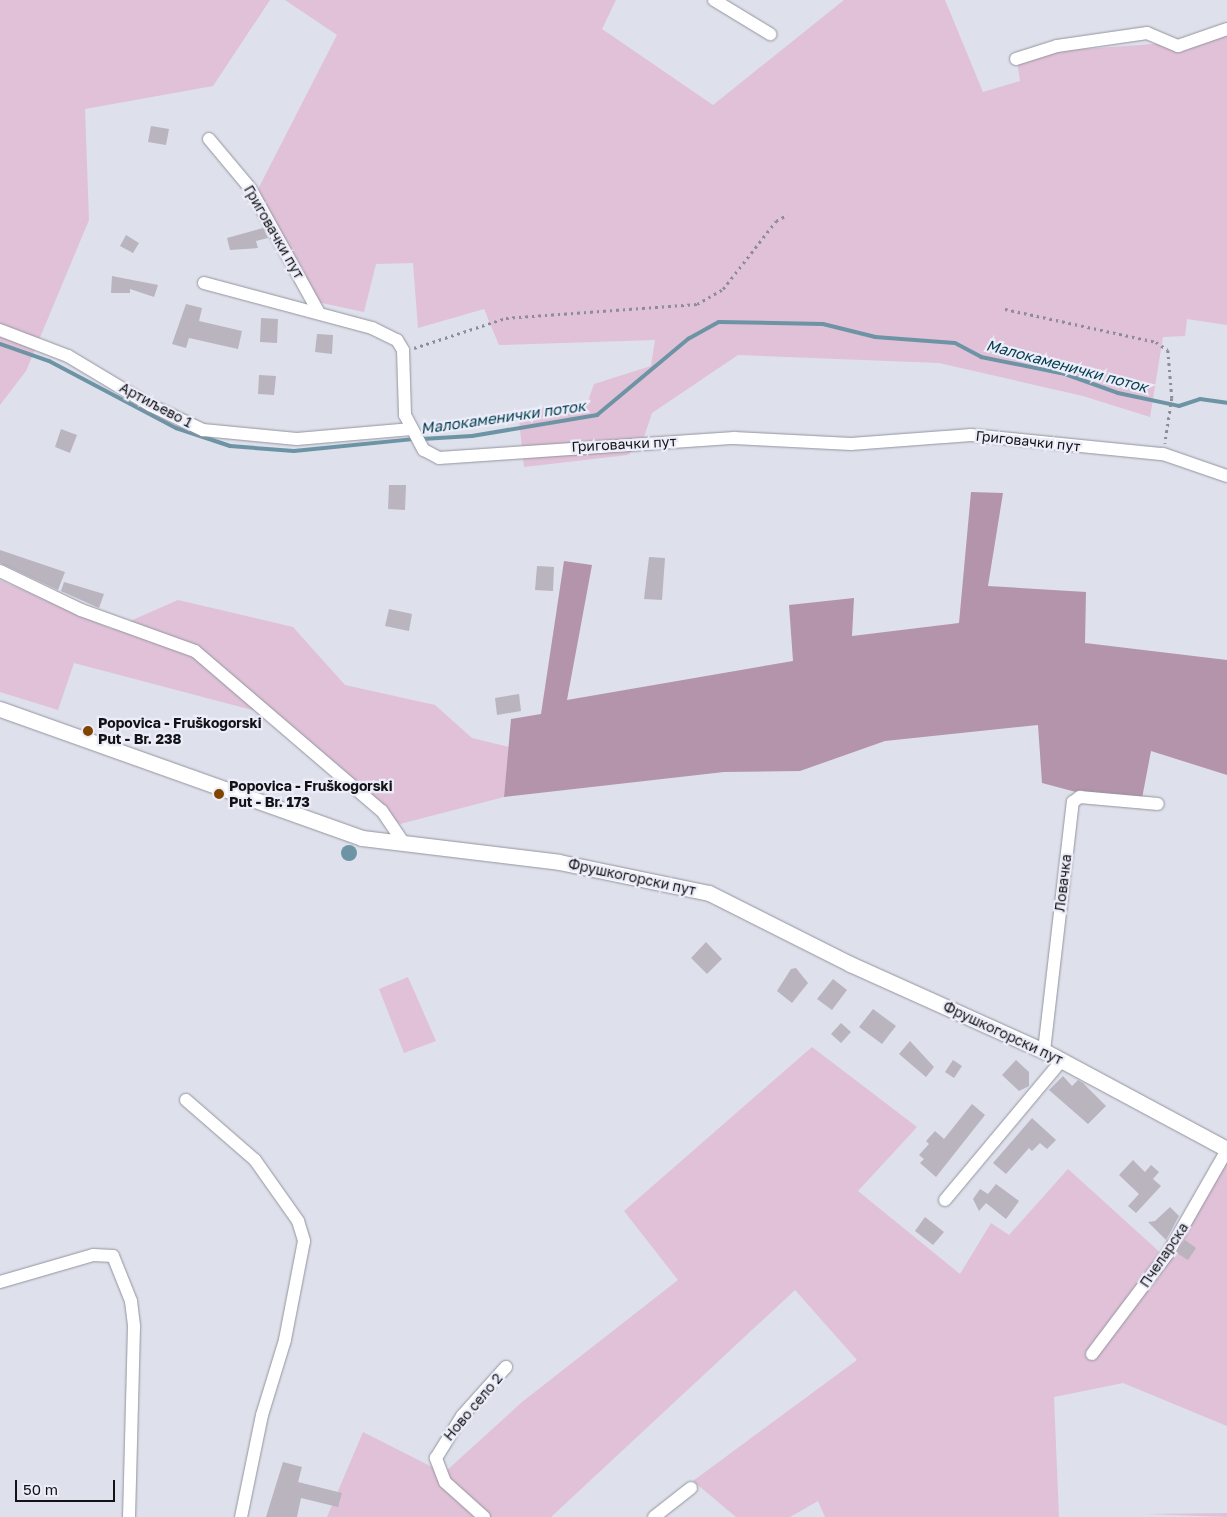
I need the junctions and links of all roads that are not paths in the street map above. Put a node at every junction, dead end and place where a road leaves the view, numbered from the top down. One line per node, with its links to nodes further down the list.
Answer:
1 (714, 0): 3 (street)
2 (1227, 29): 4 (street)
3 (770, 34)
4 (1016, 59)
5 (209, 139): 7 (street, Григовачки пут)
6 (204, 283): 7 (street)
7 (319, 313): 9 (street, Григовачки пут)
8 (0, 330): 9 (street, Артиљево 1)
9 (412, 429): 10 (street, Григовачки пут)
10 (1227, 476)
11 (0, 571): 14 (street)
12 (1, 712): 14 (street, Фрушкогорски пут)
13 (1158, 804): 15 (street, Ловачка)
14 (403, 842): 15 (street, Фрушкогорски пут)
15 (1044, 1051): 16 (street, Фрушкогорски пут)
16 (1062, 1060): 18 (street, Фрушкогорски пут); 19 (street)
17 (186, 1100): 25 (street)
18 (1227, 1150): 21 (street, Пчеларска)
19 (945, 1200)
20 (0, 1282): 24 (street)
21 (1092, 1354)
22 (506, 1368): 26 (street, Ново село 2)
23 (691, 1488): 27 (street)
24 (129, 1517)
25 (241, 1517)
26 (484, 1517)
27 (654, 1517)

